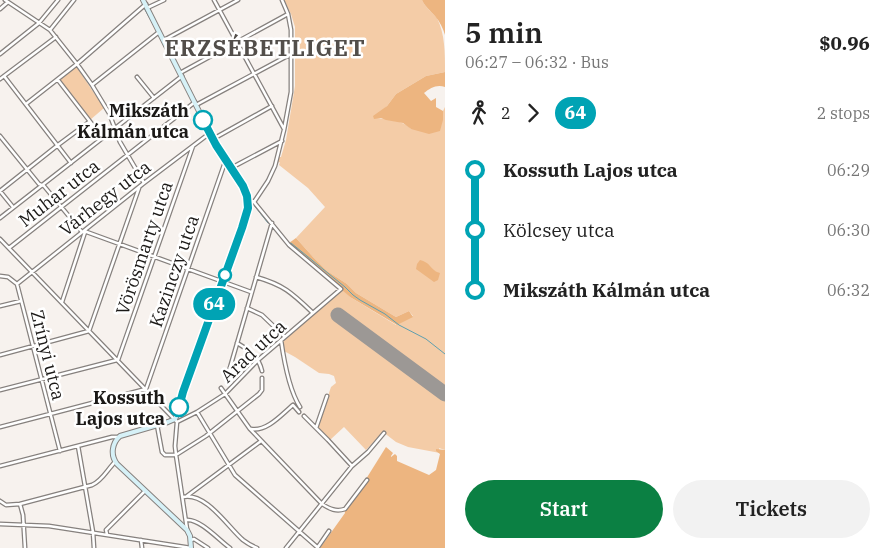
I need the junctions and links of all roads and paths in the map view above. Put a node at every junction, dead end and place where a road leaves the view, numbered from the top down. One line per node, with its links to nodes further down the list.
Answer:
1 (58, 0): 12 (street)
2 (74, 0): 13 (street)
3 (164, 0): 8 (street)
4 (214, 0): 10 (street)
5 (238, 0): 10 (street)
6 (282, 0): 11 (street)
7 (6, 1): 9 (street); 12 (street)
8 (145, 4): 14 (main road); 20 (street)
9 (0, 9)
10 (220, 10): 16 (street); 17 (street)
11 (288, 14): 17 (street); 19 (street)
12 (39, 23): 13 (street); 18 (street)
13 (50, 30): 15 (street)
14 (158, 33): 16 (main road); 27 (street)
15 (56, 38): 20 (street); 22 (street)
16 (164, 40): 23 (main road)
17 (237, 42): 21 (street); 23 (street)
18 (0, 54)
19 (291, 54): 21 (street, Muhar utca); 34 (street)
20 (77, 64): 26 (street); 27 (street)
21 (254, 74): 29 (street, Muhar utca); 31 (street)
22 (4, 76): 25 (street); 30 (street)
23 (181, 76): 28 (street); 29 (main road)
24 (138, 77): 28 (street)
25 (0, 79)
26 (58, 80): 30 (street); 32 (street)
27 (92, 85): 33 (street)
28 (154, 98): 33 (street)
29 (194, 103): 35 (main road); 42 (street, Muhar utca)
30 (26, 104): 41 (street)
31 (272, 106): 34 (street); 38 (street)
32 (89, 122): 37 (street); 41 (street)
33 (114, 129): 37 (street); 42 (street)
34 (284, 130): 39 (street)
35 (209, 133): 38 (main road); 40 (street, Várhegy utca)
36 (0, 136): 46 (street)
37 (102, 138): 43 (street)
38 (213, 139): 44 (main road)
39 (282, 141): 45 (street); 52 (street)
40 (193, 144): 47 (street, Várhegy utca); 61 (street, Vörösmarty utca)
41 (58, 145): 43 (street); 46 (street)
42 (127, 155): 47 (street); 54 (street, Muhar utca)
43 (71, 163): 48 (street)
44 (226, 163): 45 (main road); 62 (street, Kazinczy utca)
45 (231, 168): 51 (main road)
46 (27, 170): 48 (street); 50 (street)
47 (144, 183): 49 (street, Várhegy utca)
48 (42, 185): 53 (street); 54 (street)
49 (139, 187): 57 (street, Várhegy utca); 59 (street)
50 (0, 191): 53 (street)
51 (248, 200): 52 (street); 66 (main road)
52 (254, 202): 56 (street)
53 (13, 207): 55 (street)
54 (62, 207): 57 (street); 60 (street, Muhar utca)
55 (0, 218)
56 (272, 223): 65 (street); 73 (street, Arad utca)
57 (84, 232): 59 (street); 63 (street, Várhegy utca); 70 (street)
58 (0, 239): 60 (street)
59 (120, 245): 61 (street); 74 (street)
60 (10, 248): 63 (street)
61 (154, 256): 62 (street); 80 (street, Vörösmarty utca)
62 (188, 269): 66 (street); 87 (street, Kazinczy utca)
63 (32, 272): 67 (street, Várhegy utca); 70 (street)
64 (0, 276): 67 (street)
65 (256, 277): 68 (street); 73 (street)
66 (223, 281): 68 (street); 97 (main road)
67 (17, 284): 69 (street, Zrínyi utca)
68 (251, 292): 72 (street)
69 (21, 301): 71 (street); 78 (street, Zrínyi utca)
70 (62, 302): 74 (street)
71 (0, 306)
72 (247, 308): 75 (street); 77 (street)
73 (312, 312): 75 (street, Arad utca)
74 (90, 331): 78 (street); 80 (street)
75 (285, 337): 76 (street, Arad utca)
76 (281, 340): 81 (street, Arad utca); 91 (street)
77 (237, 343): 81 (street); 83 (street)
78 (33, 346): 79 (street); 85 (street, Zrínyi utca)
79 (0, 355)
80 (118, 360): 85 (street); 87 (street)
81 (258, 360): 82 (street); 89 (street, Arad utca)
82 (262, 371)
83 (226, 378)
84 (262, 378): 92 (street)
85 (42, 379): 88 (street); 95 (street, Zrínyi utca)
86 (221, 388): 89 (street)
87 (146, 389): 95 (street); 97 (street)
88 (0, 390)
89 (225, 394): 92 (street); 93 (street, Arad utca)
90 (327, 396): 101 (street)
91 (300, 408)
92 (237, 411): 100 (street); 103 (street)
93 (197, 412): 97 (street, Arad utca); 103 (street)
94 (299, 412): 100 (street)
95 (51, 414): 99 (street); 107 (street, Zrínyi utca)
96 (304, 416): 101 (street)
97 (176, 420): 98 (main road); 108 (street)
98 (157, 425): 104 (main road); 108 (street)
99 (0, 427)
100 (250, 428): 105 (street)
101 (316, 428): 112 (street)
102 (384, 433): 112 (street)
103 (210, 434): 108 (street); 110 (street)
104 (118, 437): 106 (street); 109 (main road)
105 (261, 440): 110 (street); 120 (street)
106 (78, 446): 107 (street); 114 (street)
107 (60, 451): 111 (street)
108 (176, 455): 117 (street)
109 (115, 462): 114 (street); 115 (main road)
110 (228, 465): 116 (street); 125 (street)
111 (0, 466)
112 (352, 466): 120 (street)
113 (367, 480): 120 (street)
114 (85, 487): 119 (street); 127 (street)
115 (144, 492): 124 (main road); 128 (street)
116 (187, 496): 117 (street); 137 (street)
117 (183, 497): 121 (street)
118 (0, 501): 119 (street)
119 (20, 504): 123 (street)
120 (322, 504): 125 (street)
121 (186, 520): 124 (street); 136 (street)
122 (0, 524): 123 (street)
123 (24, 525): 127 (street); 131 (street)
124 (187, 530): 130 (main road)
125 (299, 531): 138 (street); 139 (street)
126 (329, 531): 139 (street)
127 (92, 532): 128 (street); 132 (street)
128 (107, 534): 129 (street)
129 (140, 540): 133 (street); 134 (street)
130 (191, 540): 134 (main road); 135 (street)
131 (25, 548)
132 (94, 548)
133 (142, 548)
134 (191, 548)
135 (208, 548)
136 (230, 548)
137 (257, 548)
138 (286, 548)
139 (317, 548)

